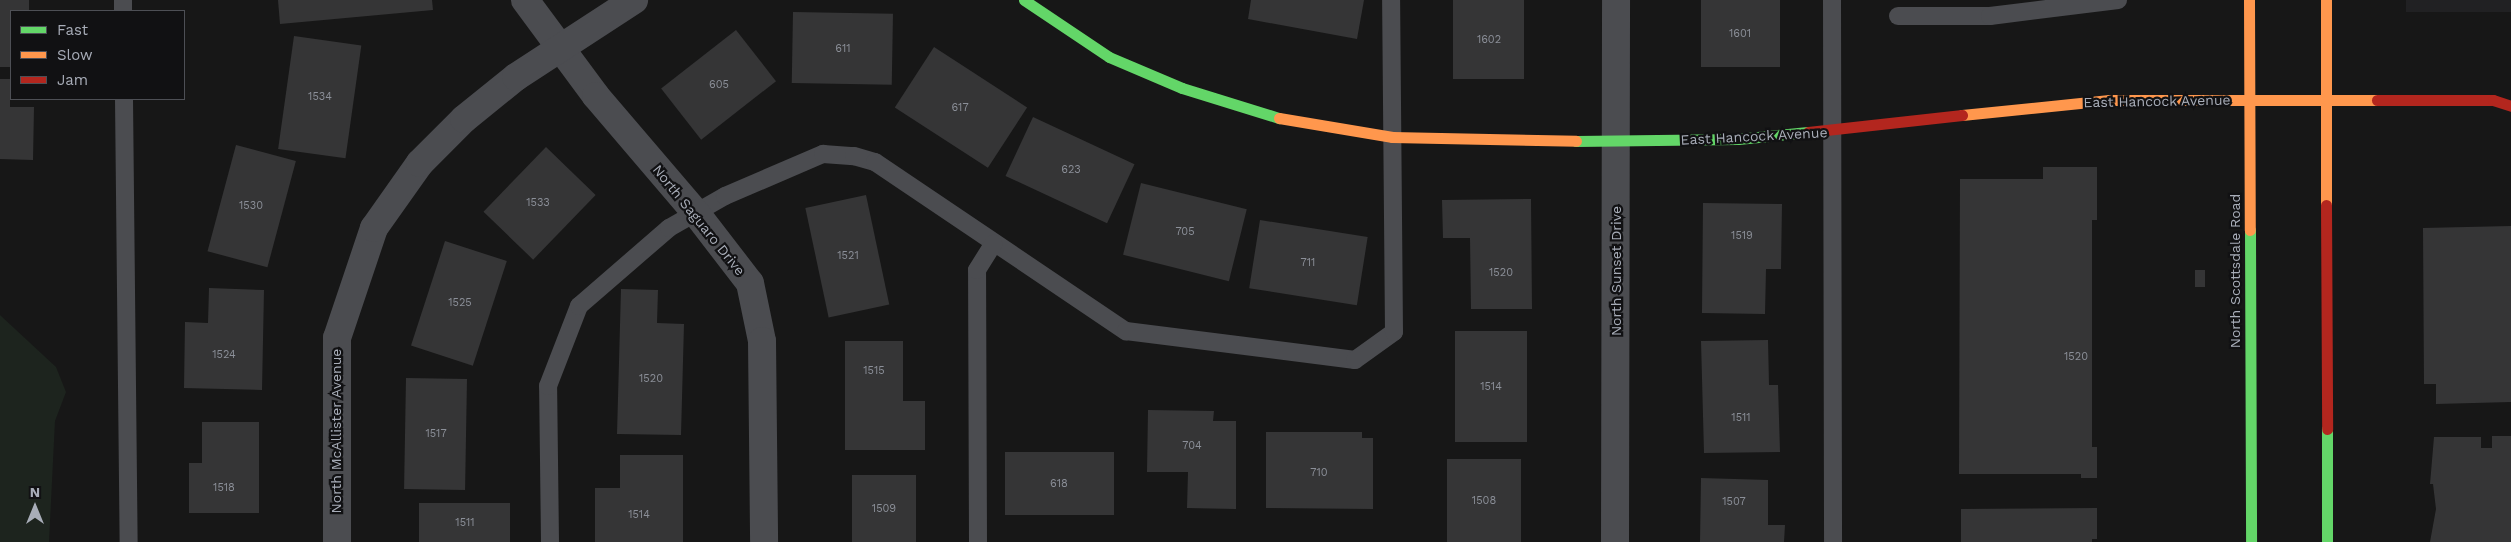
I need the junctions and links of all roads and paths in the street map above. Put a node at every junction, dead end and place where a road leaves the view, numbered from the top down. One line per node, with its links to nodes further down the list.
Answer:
1 (525, 0): 11 (street)
2 (634, 0): 11 (street)
3 (1024, 0): 17 (street, East Hancock Avenue)
4 (1391, 0): 17 (lane)
5 (1616, 0): 18 (street, North Sunset Drive)
6 (1832, 0): 16 (lane)
7 (2118, 0): 10 (lane)
8 (2249, 0): 13 (street, North Scottsdale Road)
9 (2326, 0): 14 (street)
10 (1898, 16)
11 (561, 46): 19 (street, North Saguaro Drive); 22 (street, North McAllister Avenue)
12 (124, 100): 21 (lane)
13 (2250, 100): 14 (street, East Hancock Avenue); 16 (street, East Hancock Avenue); 28 (street, North Scottsdale Road)
14 (2326, 100): 15 (street, East Hancock Avenue); 29 (street)
15 (2511, 106)
16 (1832, 132): 18 (street, East Hancock Avenue); 27 (lane)
17 (1392, 137): 18 (street, East Hancock Avenue); 20 (lane)
18 (1617, 142): 26 (street, North Sunset Drive)
19 (696, 213): 20 (lane); 23 (lane); 24 (street, North Saguaro Drive)
20 (993, 244): 25 (lane)
21 (129, 542)
22 (336, 542)
23 (550, 542)
24 (764, 542)
25 (978, 542)
26 (1615, 542)
27 (1833, 542)
28 (2251, 542)
29 (2327, 542)

